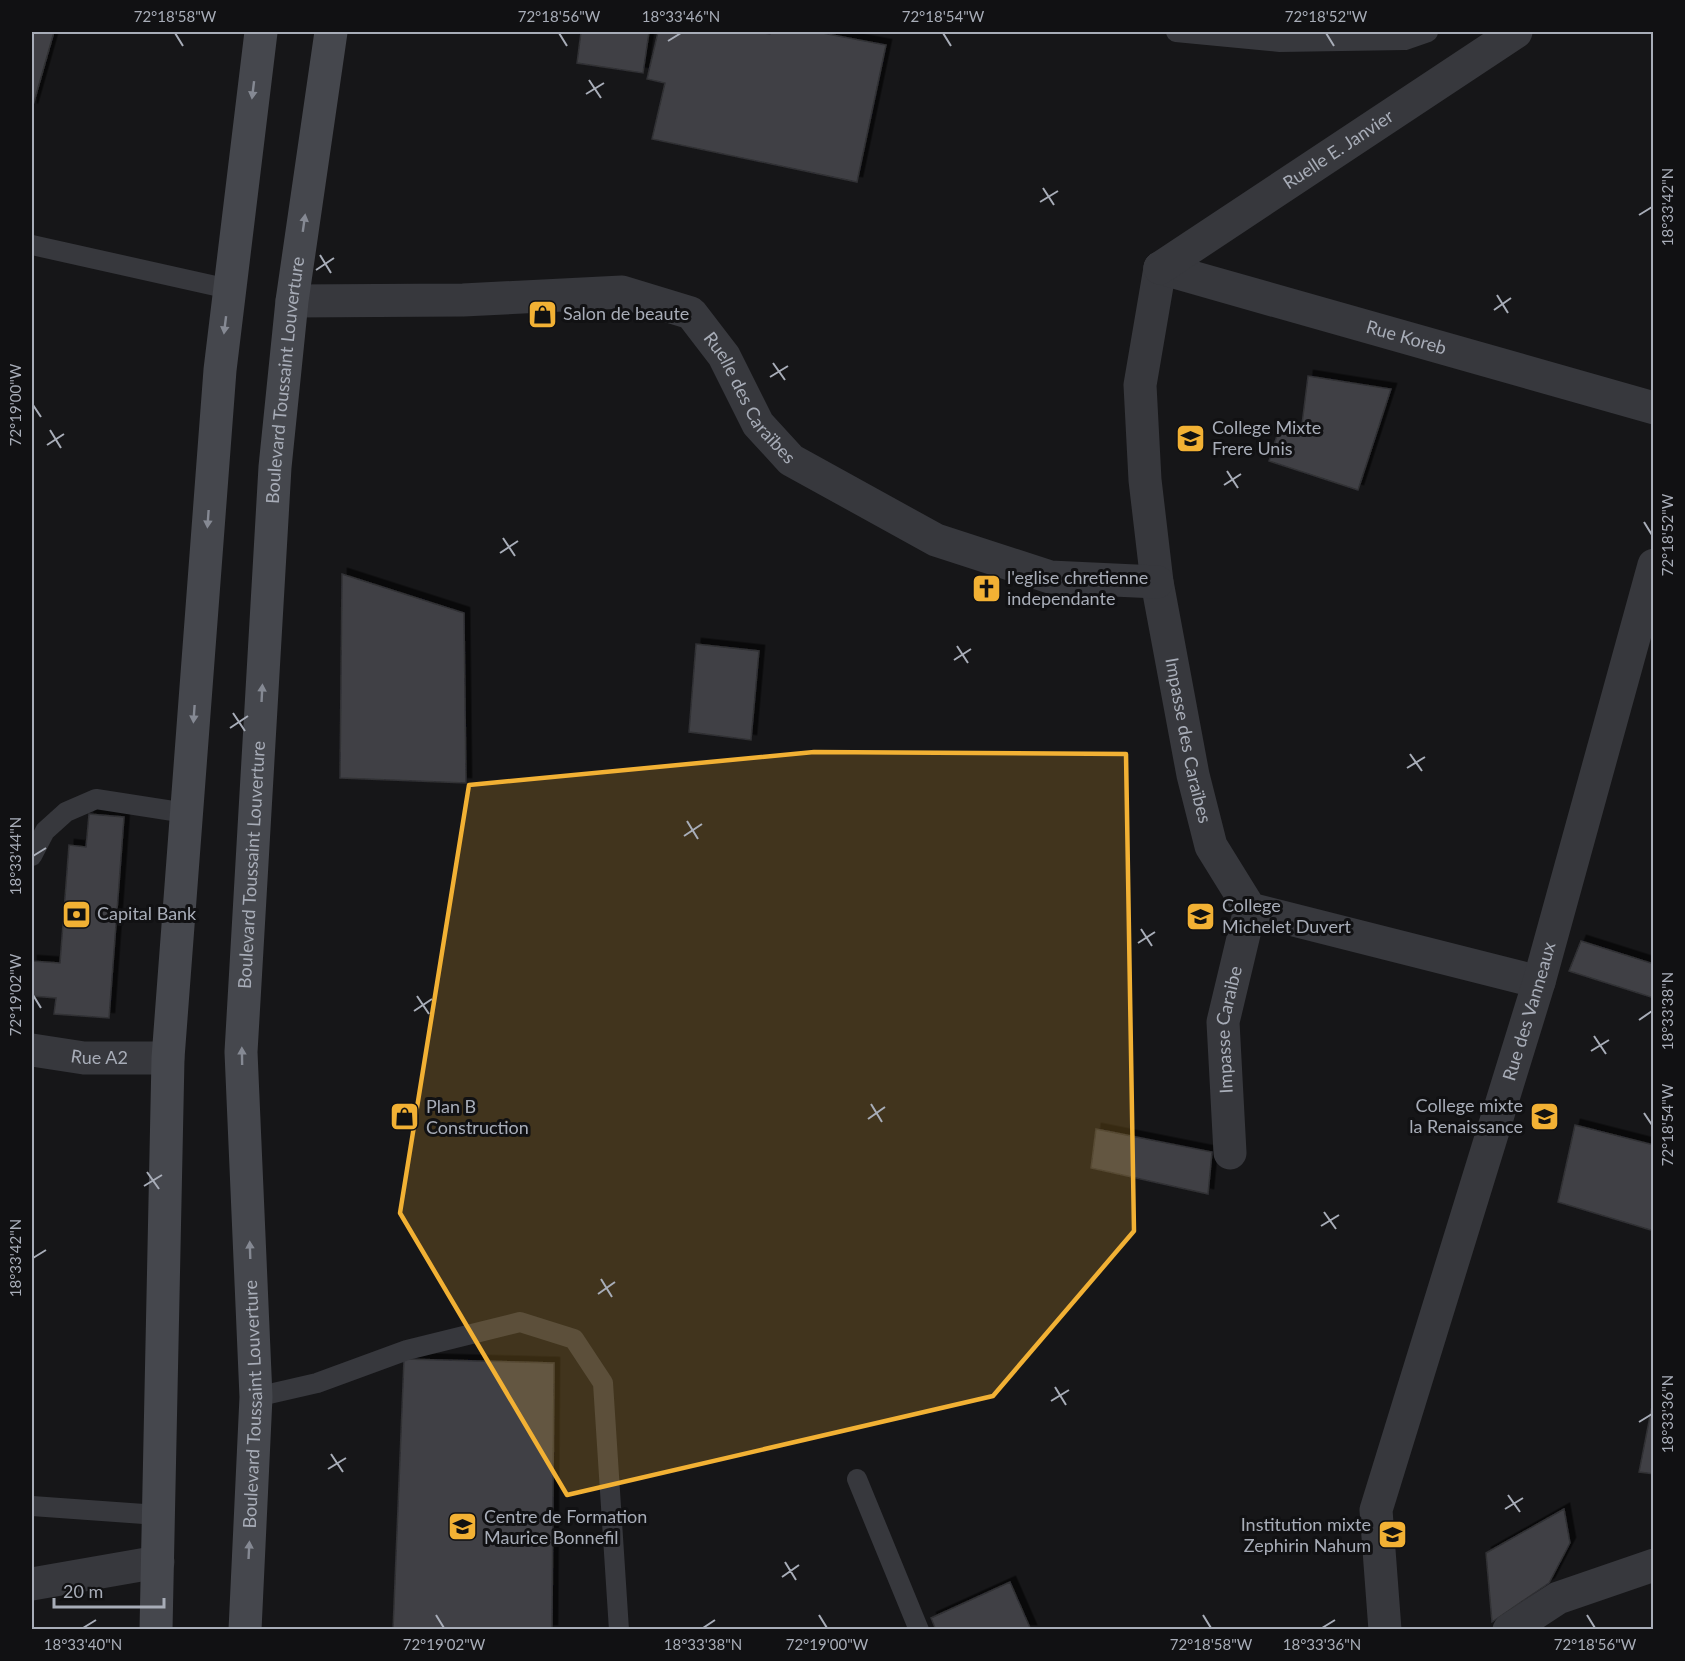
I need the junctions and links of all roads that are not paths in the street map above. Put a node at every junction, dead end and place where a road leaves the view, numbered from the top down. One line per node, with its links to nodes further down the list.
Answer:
1 (261, 32): 8 (main road, one-way to 8)
2 (331, 32): 9 (main road, Boulevard Toussaint Louverture, one-way to 2)
3 (1176, 32): 4 (lane)
4 (1428, 32)
5 (1516, 32): 7 (street, Ruelle E. Janvier)
6 (32, 245): 8 (lane)
7 (1160, 268): 10 (street, Rue Koreb); 12 (street, Impasse des Caraïbes)
8 (229, 289): 13 (main road, one-way to 13)
9 (292, 301): 12 (street, Ruelle des Caraïbes); 20 (main road, Boulevard Toussaint Louverture, one-way to 9)
10 (1653, 408)
11 (1653, 565): 16 (street, Rue des Vanneaux)
12 (1157, 582): 15 (street, Impasse des Caraïbes)
13 (186, 813): 14 (lane); 18 (main road)
14 (32, 856)
15 (1250, 909): 16 (street); 19 (street, Impasse Caraibe)
16 (1539, 982): 31 (street, Rue des Vanneaux)
17 (32, 1050): 18 (street, Rue A2)
18 (168, 1058): 23 (main road)
19 (1230, 1153)
20 (256, 1397): 28 (main road, Boulevard Toussaint Louverture, one-way to 20); 29 (lane)
21 (857, 1479): 30 (lane)
22 (32, 1506): 23 (lane)
23 (158, 1515): 24 (main road)
24 (158, 1562): 26 (street); 27 (main road)
25 (1653, 1565): 32 (street)
26 (32, 1584)
27 (156, 1629)
28 (245, 1629)
29 (619, 1629)
30 (919, 1629)
31 (1385, 1629)
32 (1509, 1629)

